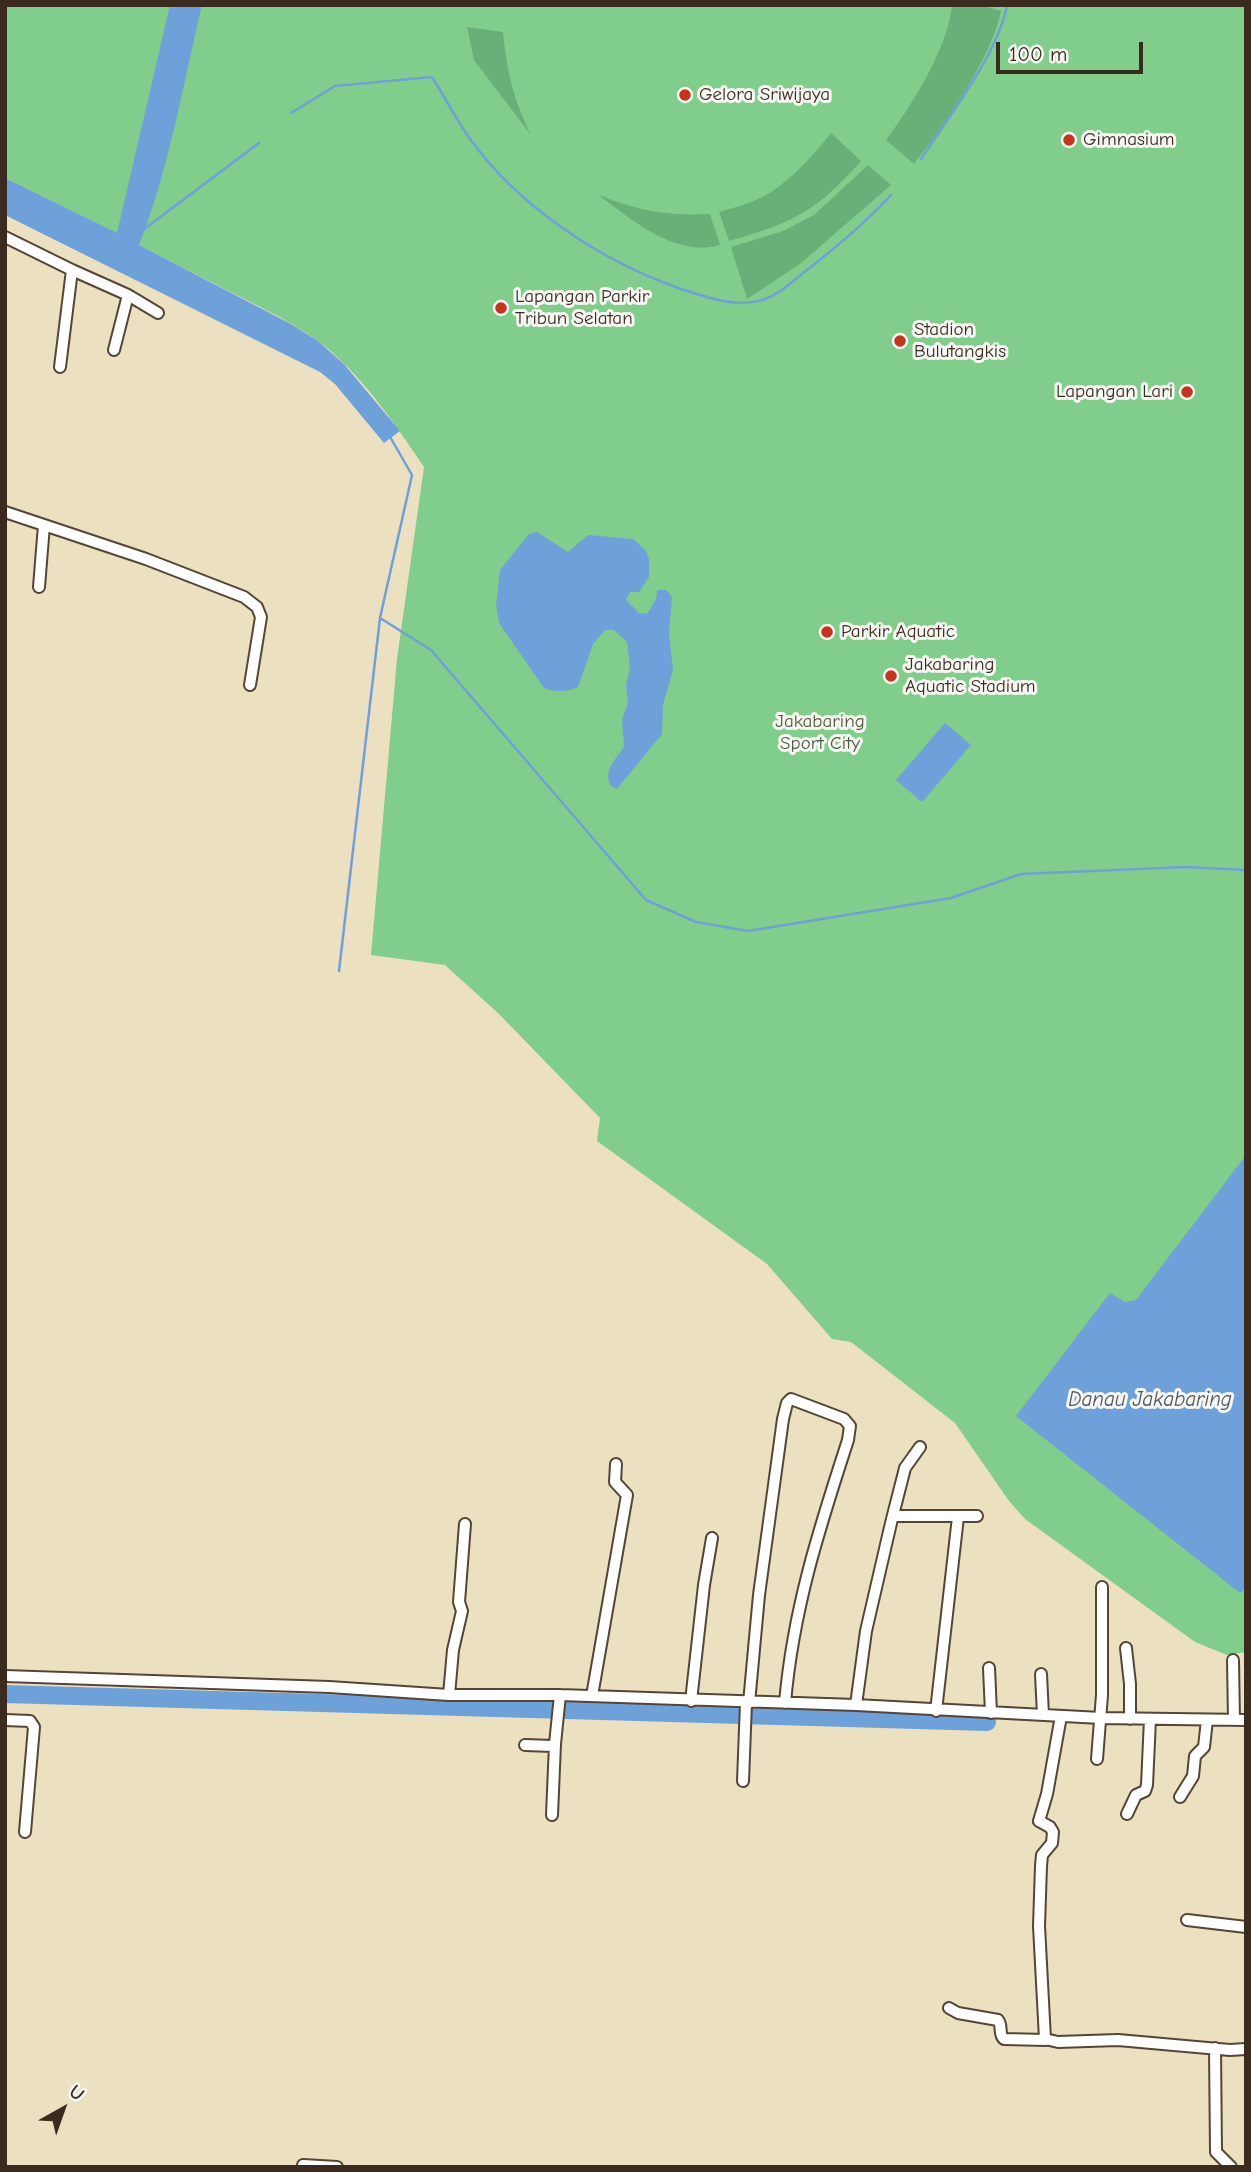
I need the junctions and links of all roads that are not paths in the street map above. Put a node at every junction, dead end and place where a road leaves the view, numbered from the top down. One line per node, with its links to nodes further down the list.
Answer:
1 (5, 237): 2 (street)
2 (72, 270): 3 (street); 6 (street)
3 (128, 295): 4 (street); 5 (street)
4 (158, 313)
5 (114, 350)
6 (60, 367)
7 (5, 512): 8 (street)
8 (44, 525): 9 (street); 10 (street)
9 (39, 587)
10 (250, 685)
11 (920, 1447): 13 (street)
12 (616, 1464): 25 (street)
13 (893, 1516): 15 (street); 30 (street)
14 (977, 1516): 15 (street)
15 (958, 1517): 31 (street)
16 (465, 1524): 24 (street)
17 (712, 1538): 26 (street)
18 (1102, 1587): 35 (street)
19 (1126, 1648): 36 (street)
20 (1233, 1660): 40 (street)
21 (989, 1668): 32 (street)
22 (1041, 1674): 33 (street)
23 (5, 1675): 24 (street)
24 (449, 1695): 29 (street)
25 (592, 1696): 26 (street); 29 (street)
26 (691, 1701): 28 (street)
27 (785, 1703): 28 (street); 28 (street); 30 (street)
28 (747, 1704): 44 (street)
29 (559, 1705): 41 (street)
30 (856, 1705): 31 (street)
31 (936, 1711): 32 (street)
32 (991, 1713): 33 (street)
33 (1043, 1716): 34 (street)
34 (1061, 1716): 35 (street); 52 (street)
35 (1101, 1718): 36 (street); 43 (street)
36 (1130, 1719): 37 (street)
37 (1150, 1719): 39 (street); 46 (street)
38 (5, 1720): 48 (street)
39 (1207, 1720): 40 (street); 45 (street)
40 (1240, 1720)
41 (555, 1744): 42 (street); 47 (street)
42 (525, 1745)
43 (1097, 1759)
44 (743, 1781)
45 (1180, 1797)
46 (1127, 1814)
47 (552, 1815)
48 (25, 1832)
49 (1186, 1920): 50 (street)
50 (1246, 1927)
51 (949, 2008): 52 (street)
52 (1046, 2040): 53 (street)
53 (1215, 2048): 54 (street); 58 (street)
54 (1246, 2049)
55 (303, 2165): 56 (street)
56 (325, 2166): 57 (street)
57 (337, 2167)
58 (1231, 2167)

